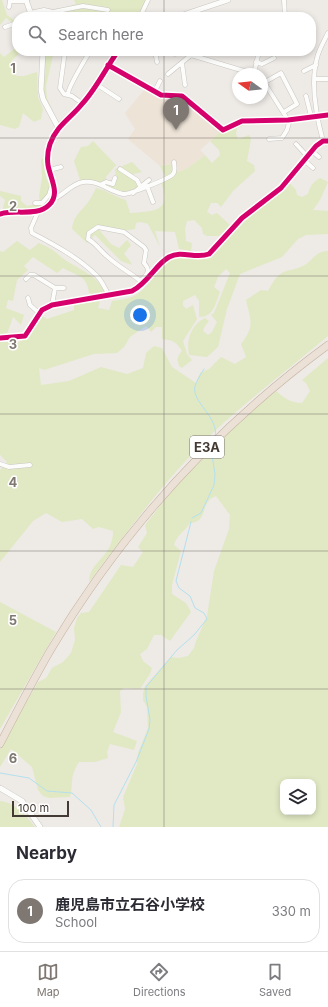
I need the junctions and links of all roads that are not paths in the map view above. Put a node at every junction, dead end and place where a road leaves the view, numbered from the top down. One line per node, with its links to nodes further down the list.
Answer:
1 (148, 0): 11 (street)
2 (227, 0): 12 (street)
3 (284, 0): 13 (street)
4 (26, 1): 5 (street); 7 (street)
5 (9, 7)
6 (108, 10): 10 (street)
7 (30, 12)
8 (39, 12): 9 (street)
9 (53, 12)
10 (53, 12)
11 (142, 12)
12 (196, 12)
13 (285, 12)
14 (12, 25): 15 (street)
15 (4, 27)
16 (327, 35): 30 (street)
17 (42, 56): 52 (street)
18 (64, 56): 43 (street)
19 (87, 56): 43 (street)
20 (114, 56): 29 (street)
21 (156, 56): 26 (street)
22 (188, 56): 28 (street)
23 (199, 56): 31 (street)
24 (258, 56): 27 (street)
25 (274, 58): 27 (street)
26 (157, 62)
27 (256, 62): 32 (street)
28 (182, 63): 34 (street); 40 (street)
29 (108, 65): 39 (street); 42 (street)
30 (316, 66): 33 (street); 36 (street)
31 (236, 68)
32 (255, 68)
33 (304, 71)
34 (168, 74)
35 (268, 78): 47 (street)
36 (315, 79): 37 (street); 48 (street)
37 (328, 79)
38 (160, 81): 42 (street)
39 (96, 84): 45 (street); 46 (street)
40 (185, 85)
41 (268, 88): 47 (street)
42 (155, 91): 51 (street)
43 (68, 94): 46 (street)
44 (306, 96): 50 (street)
45 (119, 99)
46 (83, 104): 52 (street)
47 (284, 112): 51 (street)
48 (317, 115): 49 (street); 50 (street); 54 (street)
49 (328, 115)
50 (311, 116): 51 (street)
51 (289, 119): 53 (street)
52 (58, 127): 64 (street)
53 (269, 139)
54 (326, 141): 56 (street)
55 (296, 144): 57 (street)
56 (312, 151): 57 (street); 58 (street)
57 (308, 156): 59 (street)
58 (318, 157)
59 (304, 160): 63 (street); 78 (street)
60 (174, 162): 70 (street)
61 (61, 167): 64 (street)
62 (120, 168): 69 (street)
63 (313, 168)
64 (50, 170): 67 (street)
65 (115, 178): 68 (street)
66 (149, 180): 69 (street)
67 (53, 182): 72 (street); 74 (street)
68 (102, 184): 71 (street); 72 (street)
69 (140, 186): 71 (street)
70 (147, 186): 71 (street); 73 (street)
71 (133, 193)
72 (54, 199): 75 (street)
73 (153, 202)
74 (35, 203)
75 (38, 212): 76 (street); 81 (street)
76 (0, 214)
77 (26, 279): 79 (street)
78 (143, 282): 78 (street); 81 (street)
79 (55, 288): 80 (street); 83 (street)
80 (64, 288)
81 (109, 295): 83 (street)
82 (28, 298): 84 (street)
83 (52, 305): 84 (street)
84 (39, 313): 85 (street)
85 (0, 338)
86 (328, 343): 89 (highway, E3A)
87 (0, 464): 88 (street)
88 (30, 465)
89 (0, 744)
90 (0, 788): 91 (street)
91 (40, 827)

